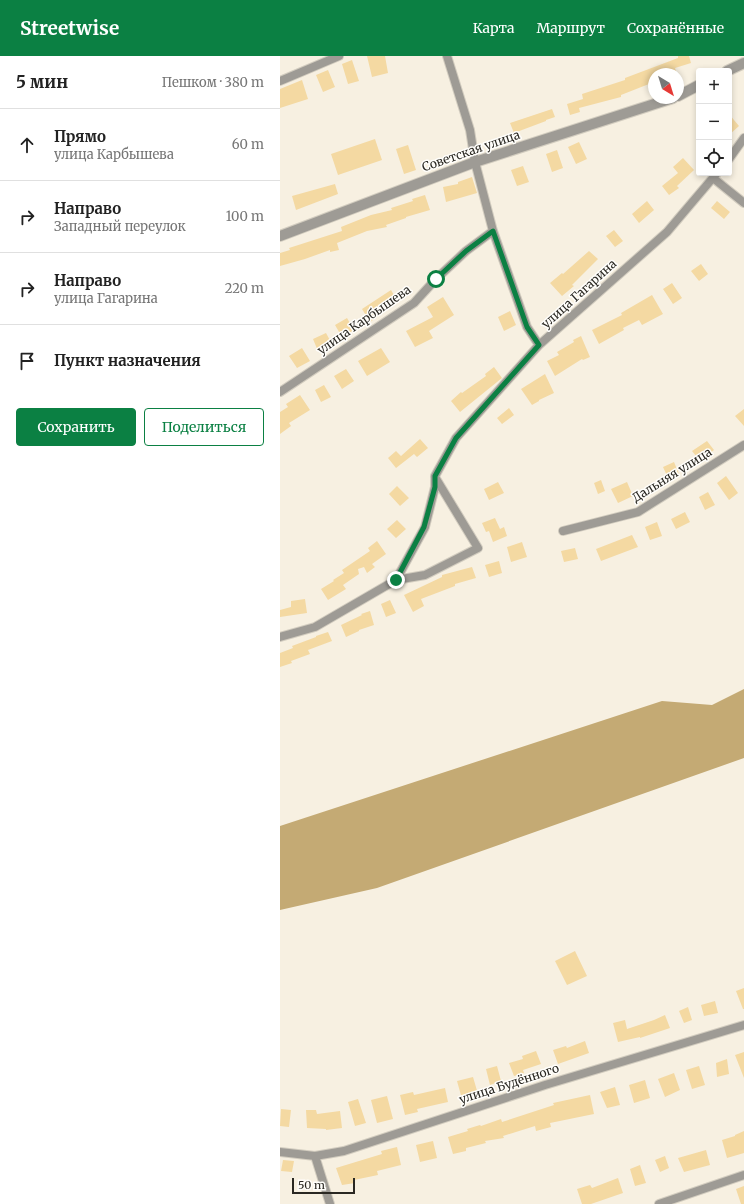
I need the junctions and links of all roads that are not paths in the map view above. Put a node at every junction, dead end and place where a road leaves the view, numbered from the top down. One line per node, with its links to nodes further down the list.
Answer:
1 (339, 56): 5 (street)
2 (446, 56): 11 (street)
3 (744, 63): 4 (street)
4 (732, 69)
5 (280, 81)
6 (696, 87): 7 (street)
7 (684, 93)
8 (654, 104): 11 (street, Советская улица)
9 (744, 138): 10 (street)
10 (732, 155)
11 (475, 162): 15 (street); 16 (street, Советская улица)
12 (714, 176): 17 (street, улица Гагарина)
13 (716, 176): 14 (street)
14 (744, 203)
15 (493, 231): 17 (street); 18 (street, улица Карбышева)
16 (280, 236)
17 (539, 345): 20 (street, улица Гагарина)
18 (280, 392)
19 (744, 445): 21 (street, Дальняя улица)
20 (435, 476): 22 (street, улица Гагарина); 22 (street)
21 (563, 531)
22 (396, 580): 23 (street)
23 (280, 637)
24 (744, 1025): 26 (street, улица Будённого)
25 (280, 1152): 26 (street, улица Будённого)
26 (315, 1156): 28 (street)
27 (744, 1175): 29 (street)
28 (330, 1204)
29 (659, 1204)

